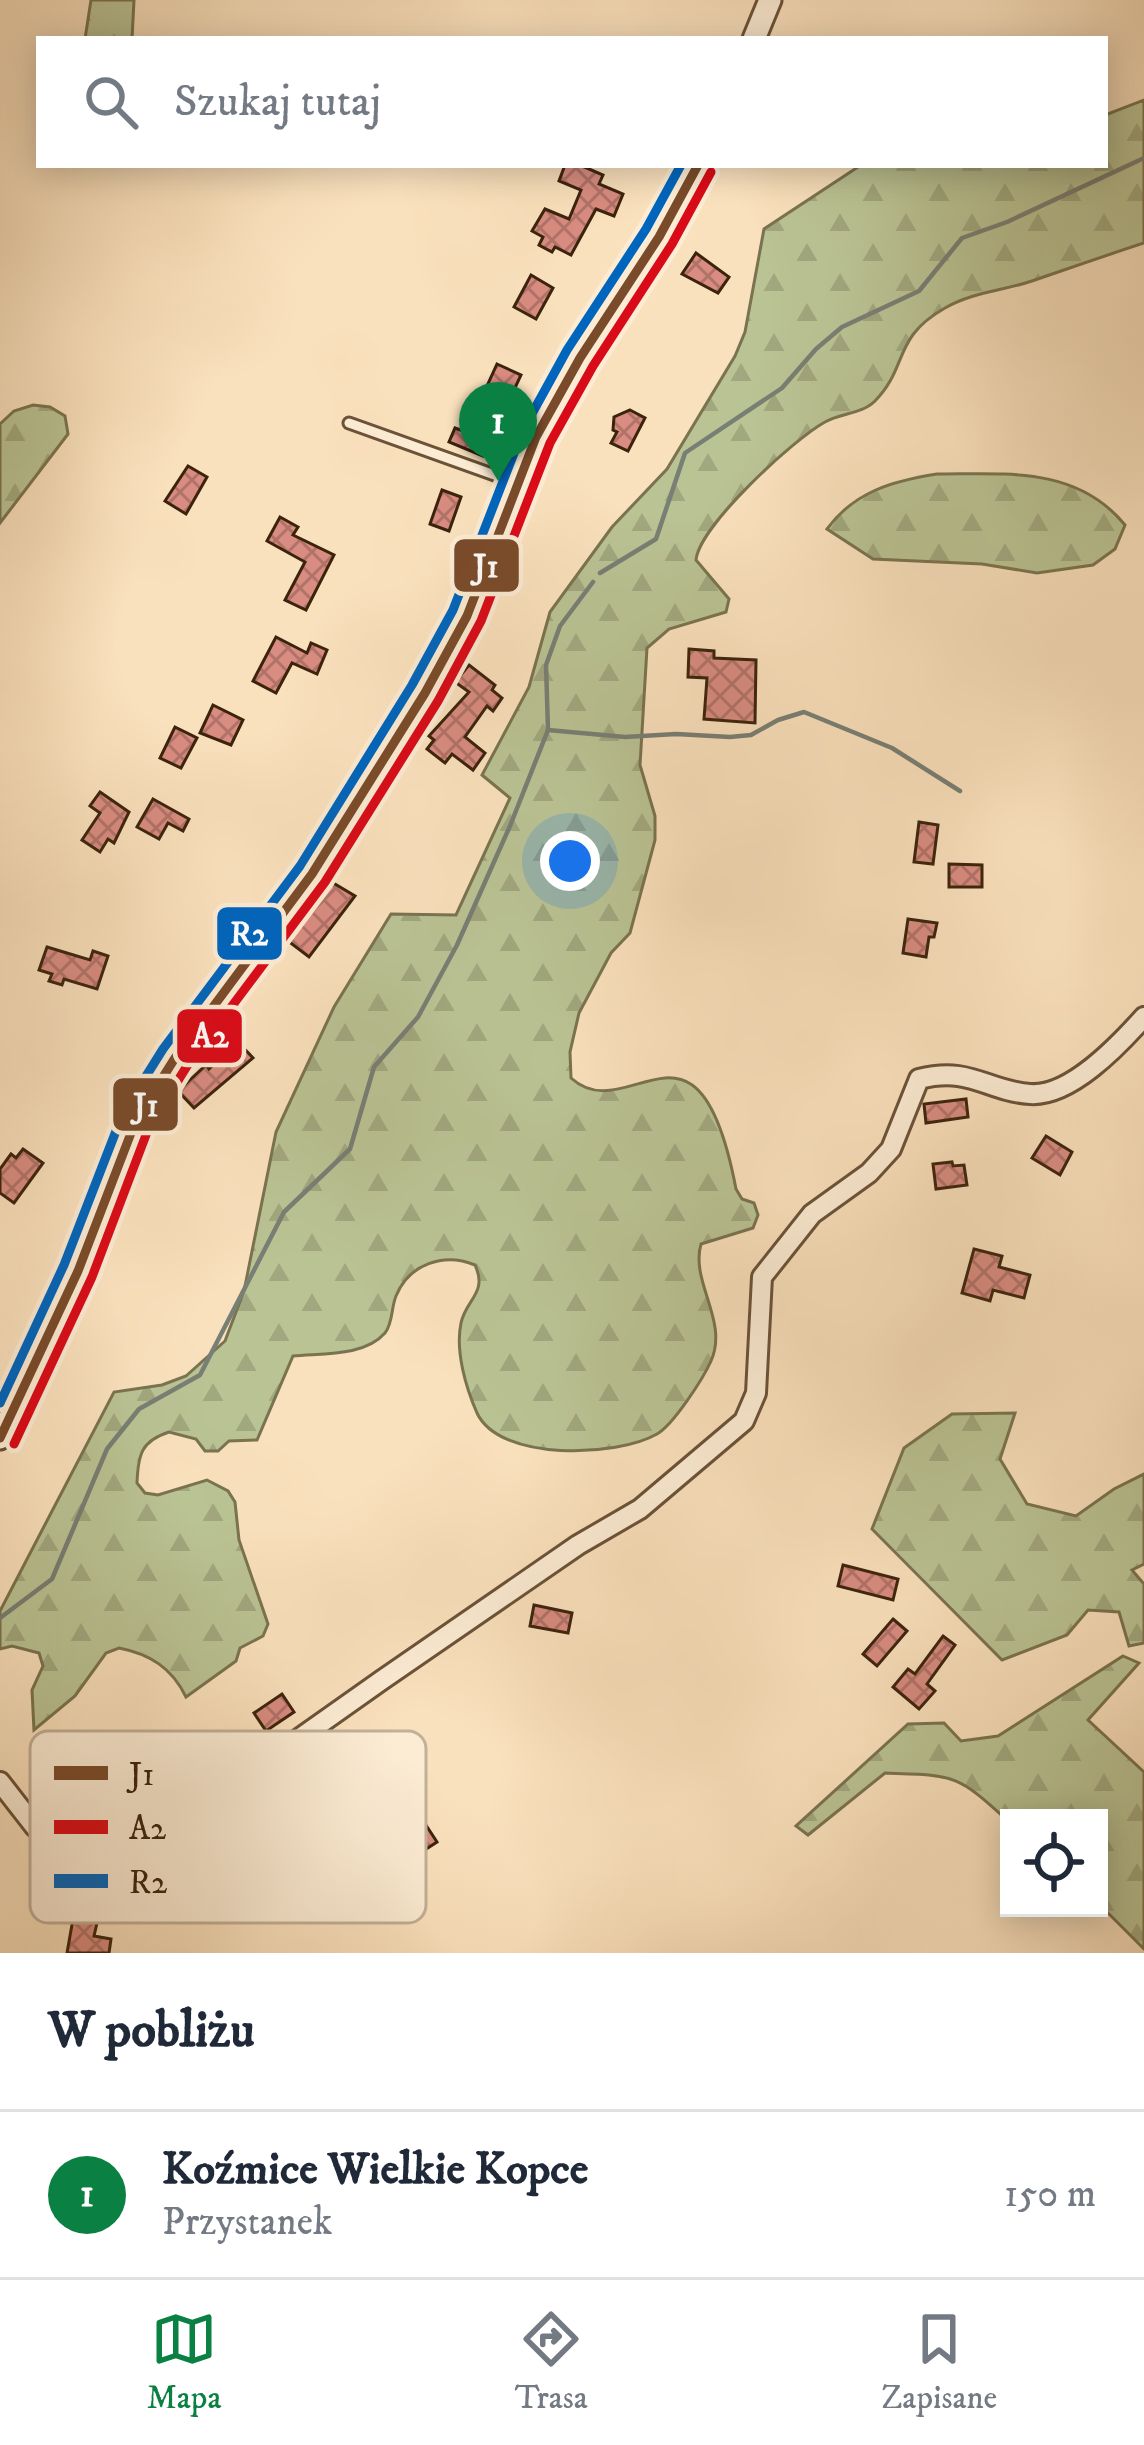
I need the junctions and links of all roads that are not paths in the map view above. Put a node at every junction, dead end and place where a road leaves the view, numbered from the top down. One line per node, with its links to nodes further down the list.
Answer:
1 (770, 0): 2 (street)
2 (755, 36)
3 (696, 168): 5 (street)
4 (349, 423): 5 (lane)
5 (518, 483): 7 (street)
6 (1144, 1017): 8 (street)
7 (0, 1438)
8 (309, 1731)
9 (0, 1782): 10 (street)
10 (30, 1822)

